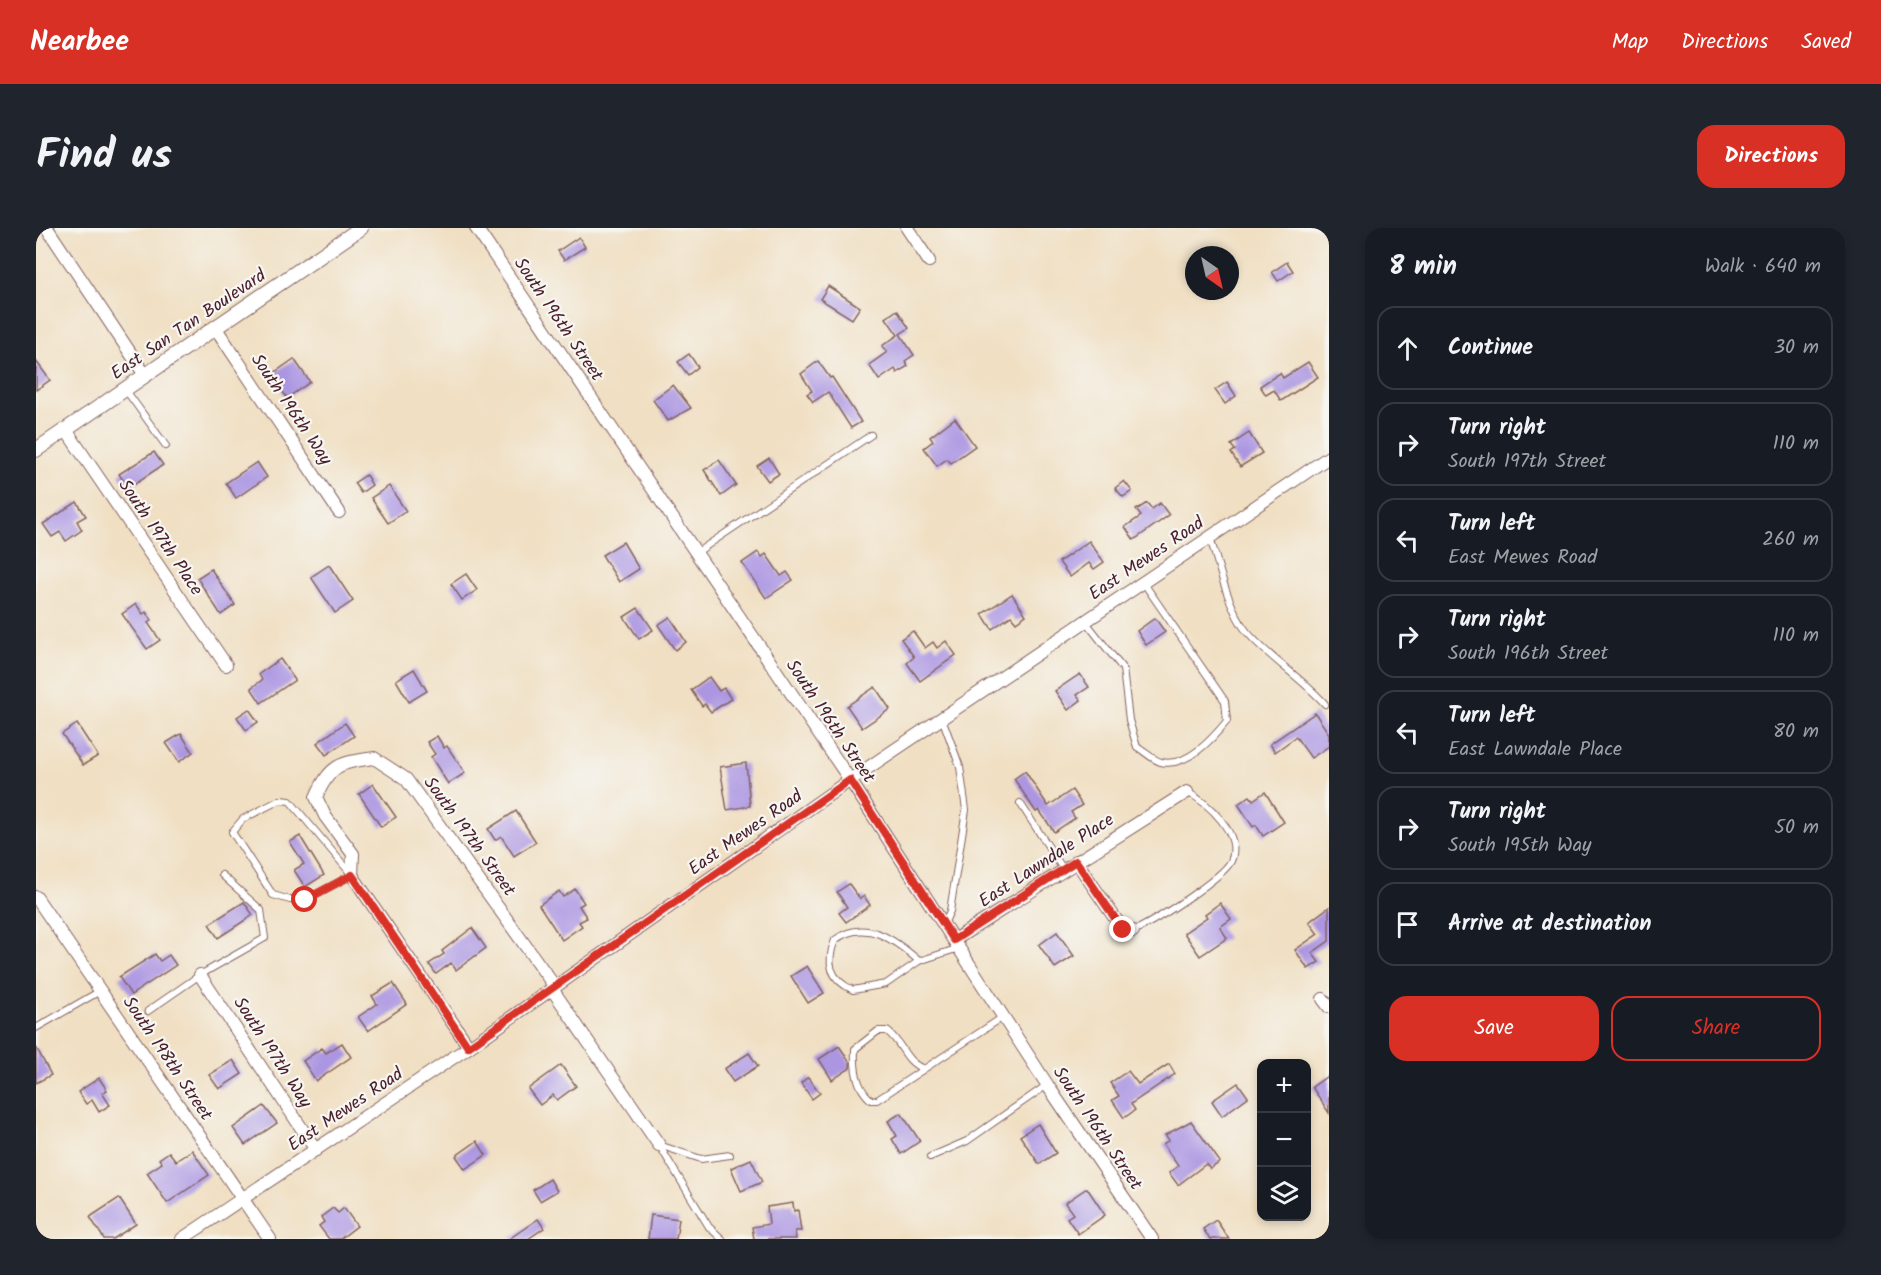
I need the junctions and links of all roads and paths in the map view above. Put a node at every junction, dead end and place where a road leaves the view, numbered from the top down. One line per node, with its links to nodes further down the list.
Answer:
1 (47, 228): 7 (street)
2 (361, 228): 6 (street, East San Tan Boulevard)
3 (476, 228): 16 (street, South 196th Street)
4 (908, 228): 5 (street)
5 (929, 261)
6 (215, 327): 7 (street, East San Tan Boulevard); 14 (street, South 196th Way)
7 (145, 375): 8 (street, East San Tan Boulevard)
8 (125, 389): 9 (street, East San Tan Boulevard); 11 (lane)
9 (66, 430): 12 (street, East San Tan Boulevard); 19 (street, South 197th Place)
10 (871, 435): 16 (lane)
11 (166, 446)
12 (36, 450)
13 (1329, 456): 15 (street, East Mewes Road)
14 (339, 512)
15 (1210, 536): 17 (street, East Mewes Road); 20 (lane)
16 (696, 553): 22 (street, South 196th Street)
17 (1143, 582): 18 (street, East Mewes Road); 18 (lane)
18 (1085, 621): 21 (street, East Mewes Road)
19 (226, 665)
20 (1325, 704)
21 (942, 718): 22 (street, East Mewes Road); 30 (lane)
22 (850, 780): 30 (street, South 196th Street); 35 (street, East Mewes Road)
23 (1187, 792): 25 (street, East Lawndale Place); 31 (lane)
24 (1020, 803): 26 (lane)
25 (1076, 861): 26 (street, East Lawndale Place); 31 (street)
26 (1064, 869): 32 (street, East Lawndale Place)
27 (222, 874): 34 (lane)
28 (352, 875): 28 (lane); 35 (street, South 197th Street); 40 (street, South 197th Street)
29 (36, 897): 36 (street, South 198th Street)
30 (944, 925): 32 (street, South 196th Street)
31 (1133, 931)
32 (957, 944): 33 (lane); 38 (street, South 196th Street)
33 (919, 961): 33 (lane)
34 (200, 975): 37 (lane); 44 (street, South 197th Way)
35 (554, 988): 40 (street, East Mewes Road); 43 (street, South 197th Street)
36 (100, 990): 39 (lane); 47 (street, South 198th Street)
37 (148, 1011)
38 (1003, 1016): 41 (lane); 42 (street, South 196th Street)
39 (36, 1028)
40 (468, 1047): 44 (street, East Mewes Road)
41 (924, 1069): 41 (lane)
42 (1047, 1085): 46 (lane); 51 (street, South 196th Street)
43 (659, 1145): 45 (lane); 50 (lane)
44 (316, 1150): 47 (street, East Mewes Road)
45 (730, 1155)
46 (930, 1157)
47 (242, 1200): 48 (street, East Mewes Road); 49 (street, South 198th Street)
48 (182, 1239)
49 (270, 1239)
50 (722, 1239)
51 (1152, 1239)

